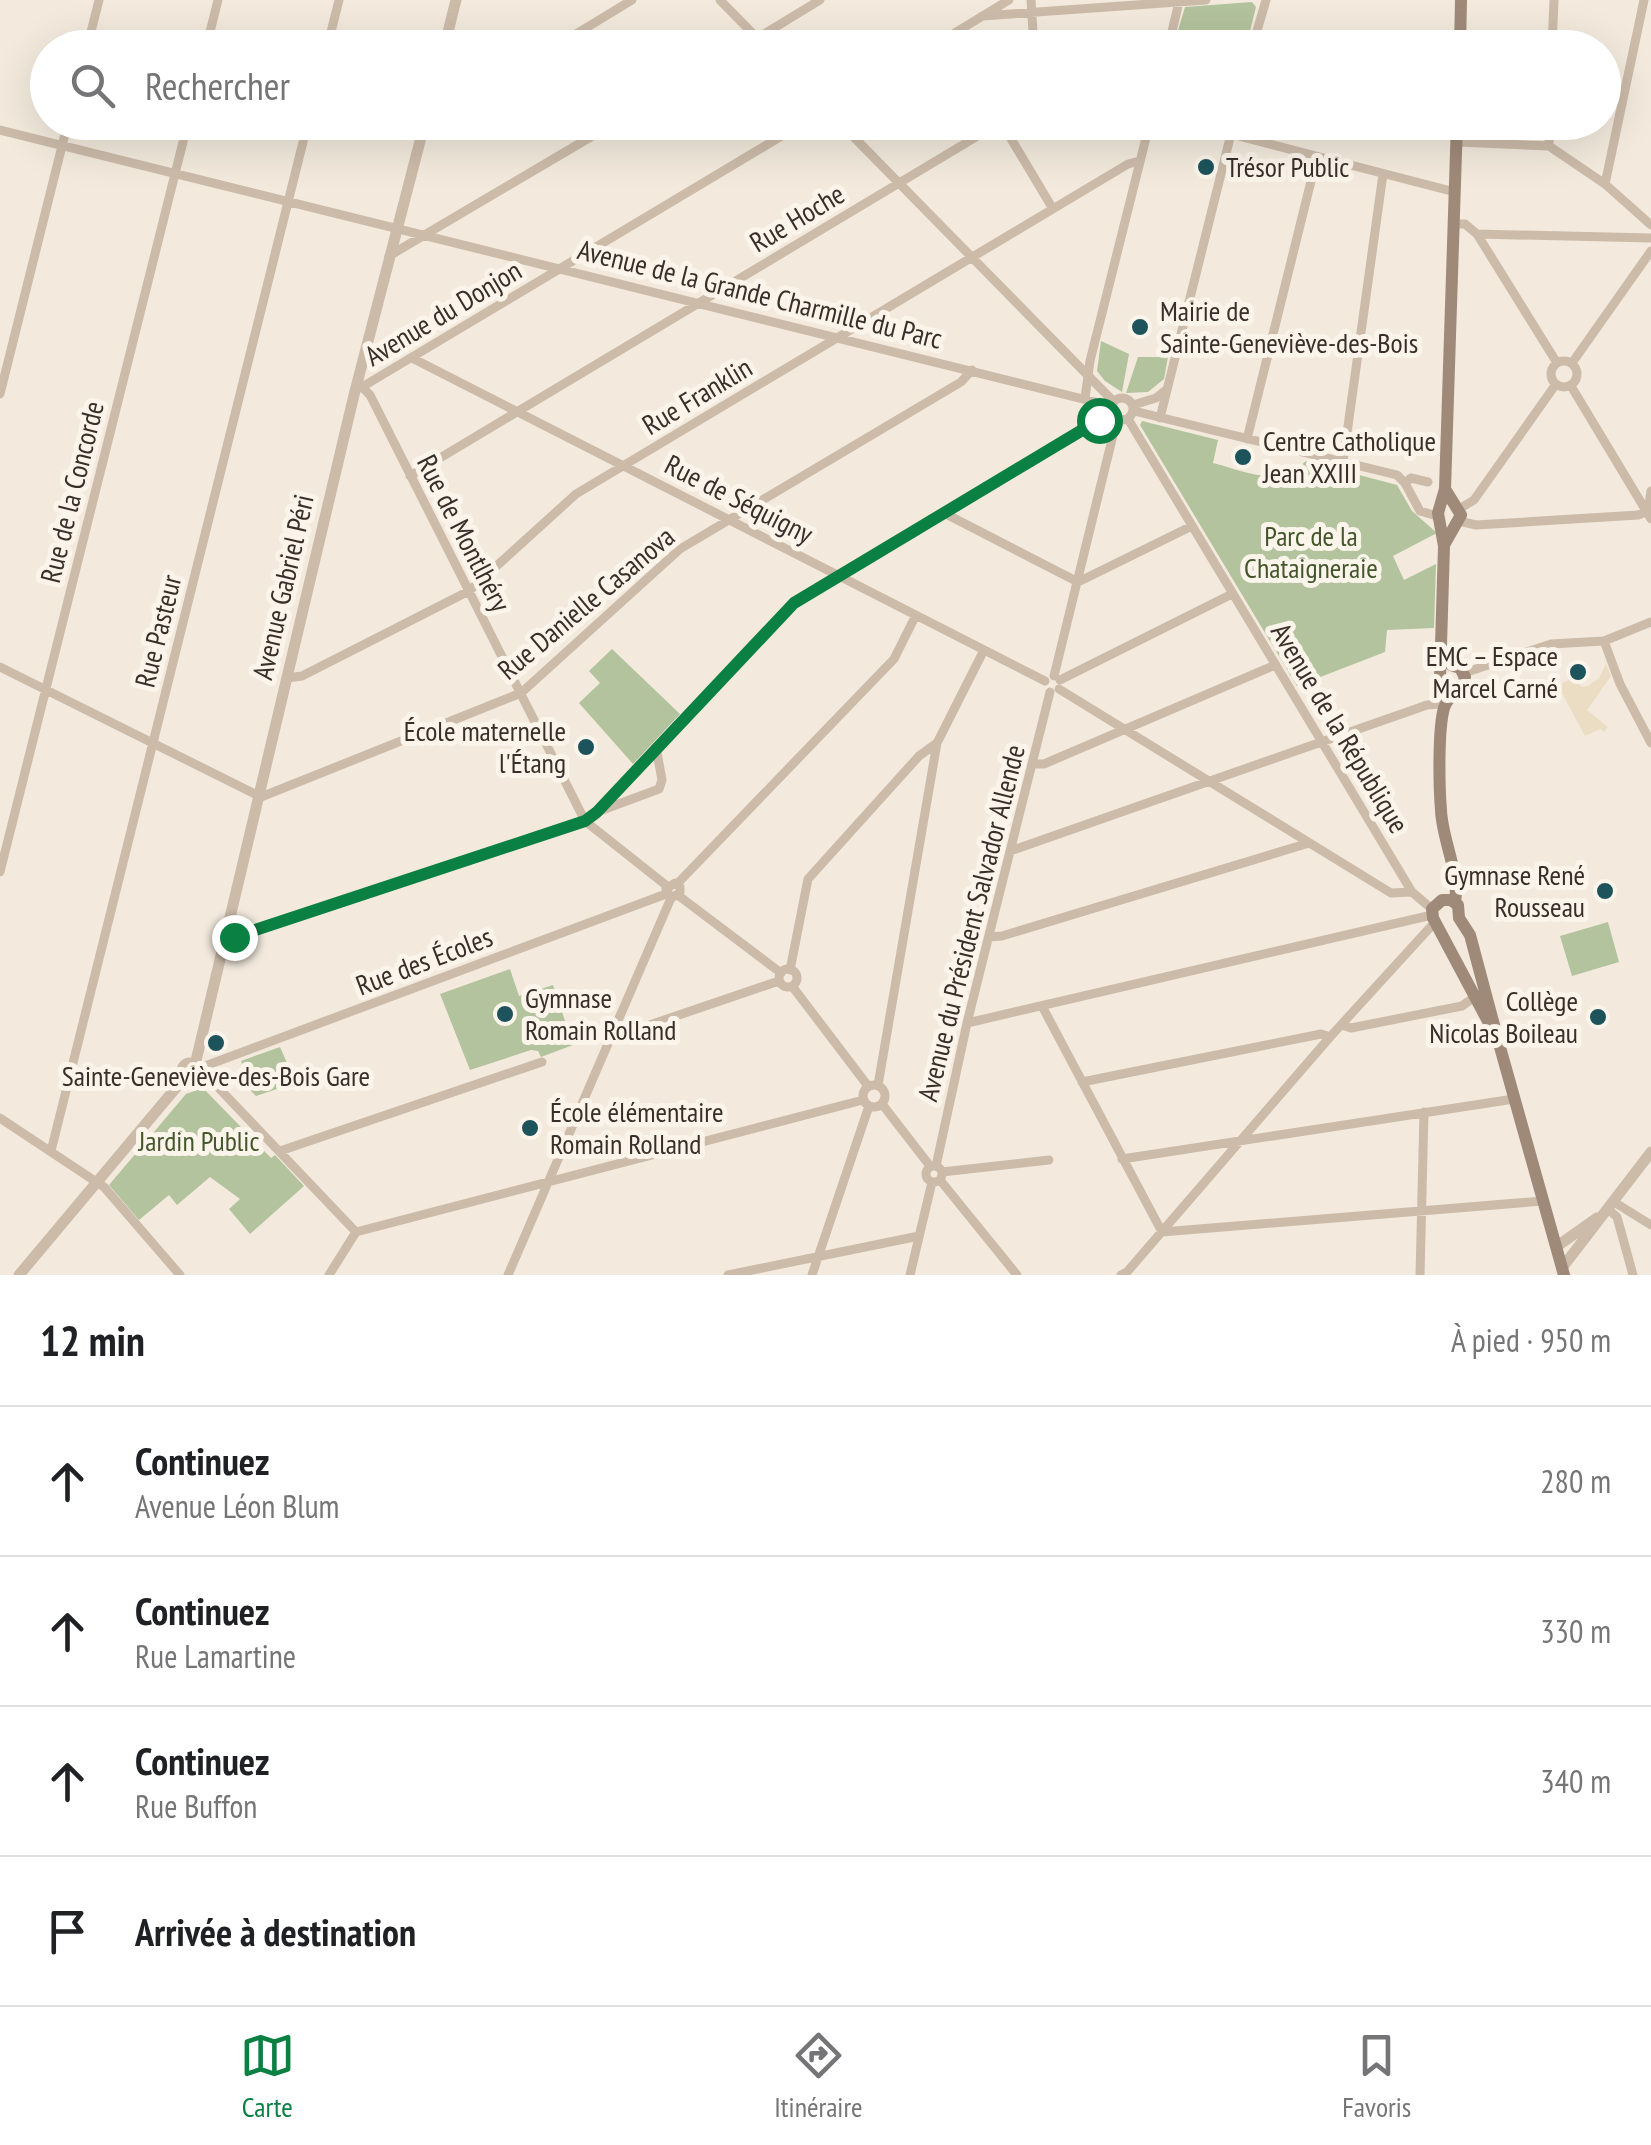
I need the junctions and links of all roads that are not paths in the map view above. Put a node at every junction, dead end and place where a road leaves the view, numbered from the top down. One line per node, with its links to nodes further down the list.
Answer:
1 (99, 0): 18 (street)
2 (218, 0): 19 (street)
3 (339, 0): 20 (street)
4 (456, 0): 21 (street)
5 (632, 0): 22 (street)
6 (720, 0): 23 (street)
7 (820, 0): 24 (street)
8 (1009, 0): 17 (street)
9 (1031, 0): 16 (street)
10 (1206, 0): 14 (street)
11 (1462, 0): 29 (main road)
12 (1554, 0): 30 (street)
13 (1644, 0): 31 (street)
14 (1179, 2): 16 (street); 27 (street)
15 (1263, 2): 28 (street)
16 (1032, 13): 17 (street); 26 (street)
17 (982, 16): 25 (street)
18 (92, 30)
19 (210, 30)
20 (332, 30)
21 (448, 30)
22 (583, 30)
23 (749, 30)
24 (770, 30)
25 (959, 30)
26 (1033, 30)
27 (1172, 30)
28 (1256, 30)
29 (1461, 30)
30 (1553, 30)
31 (1621, 109)
32 (0, 130): 33 (street, Avenue de la Grande Charmille du Parc)
33 (30, 137)
34 (41, 140): 50 (street, Avenue de la Grande Charmille du Parc)
35 (63, 140): 50 (street)
36 (183, 140): 54 (street, Rue de la Concorde)
37 (304, 140): 59 (street, Rue Pasteur)
38 (419, 140): 63 (street, Avenue Gabriel Péri)
39 (586, 140): 65 (street)
40 (774, 140): 70 (street, Avenue du Donjon)
41 (856, 140): 56 (street, Avenue de la République)
42 (971, 140): 56 (street, Rue Hoche)
43 (1012, 140): 60 (street)
44 (1146, 140): 53 (street)
45 (1229, 140): 79 (street)
46 (1268, 140): 52 (street)
47 (1549, 140): 51 (street)
48 (1614, 140): 57 (street)
49 (1457, 142): 51 (street); 58 (main road)
50 (62, 145): 54 (street, Avenue de la Grande Charmille du Parc); 82 (street)
51 (1549, 146): 57 (street)
52 (1317, 156): 55 (street); 87 (street)
53 (1140, 162): 60 (street, Rue Franklin); 77 (street)
54 (175, 172): 59 (street, Avenue de la Grande Charmille du Parc); 114 (street, Rue de la Concorde)
55 (1383, 174): 58 (street); 88 (street)
56 (899, 183): 69 (street, Avenue de la République); 71 (street, Rue Hoche)
57 (1605, 184): 62 (street)
58 (1455, 192): 61 (main road)
59 (289, 200): 63 (street, Avenue de la Grande Charmille du Parc); 121 (street, Rue Pasteur)
60 (1052, 209): 69 (street, Rue Franklin)
61 (1454, 224): 64 (street); 95 (main road)
62 (1651, 225)
63 (397, 227): 65 (street, Avenue de la Grande Charmille du Parc); 68 (street, Avenue Gabriel Péri)
64 (1477, 234): 66 (street); 74 (street)
65 (425, 235): 68 (street); 70 (street, Avenue de la Grande Charmille du Parc)
66 (1651, 238)
67 (1651, 251): 75 (street)
68 (390, 256): 81 (street, Avenue Gabriel Péri)
69 (972, 258): 72 (street, Rue Franklin); 77 (street, Avenue de la République)
70 (562, 268): 71 (street, Avenue de la Grande Charmille du Parc); 73 (street, Avenue du Donjon)
71 (701, 302): 72 (street, Avenue de la Grande Charmille du Parc); 85 (street, Rue Hoche)
72 (839, 337): 76 (street, Avenue de la Grande Charmille du Parc); 89 (street, Rue Franklin)
73 (412, 358): 81 (street, Avenue du Donjon); 85 (street, Rue de Séquigny)
74 (1557, 362): 75 (street); 78 (street)
75 (1572, 363): 80 (street)
76 (972, 370): 83 (street, Avenue de la Grande Charmille du Parc); 97 (street, Rue Danielle Casanova)
77 (1088, 375): 83 (street); 84 (street, Avenue de la République)
78 (1556, 384): 80 (street); 95 (street)
79 (1169, 385): 84 (street); 86 (street)
80 (1571, 386): 96 (street)
81 (359, 387): 90 (street, Rue de Montlhéry); 111 (street, Avenue Gabriel Péri)
82 (0, 394)
83 (1084, 398): 84 (street, Avenue de la Grande Charmille du Parc)
84 (1121, 411): 86 (street, Avenue de la Grande Charmille du Parc); 94 (street); 98 (street, Avenue de la République); 100 (street, Avenue du Président Salvador Allende)
85 (518, 412): 89 (street, Rue de Séquigny); 90 (street, Rue Hoche)
86 (1160, 418): 87 (street, Avenue de la Grande Charmille du Parc)
87 (1247, 439): 88 (street, Avenue de la Grande Charmille du Parc)
88 (1343, 462): 92 (street, Avenue de la Grande Charmille du Parc)
89 (624, 466): 97 (street, Rue de Séquigny); 101 (street, Rue Franklin)
90 (410, 476): 101 (street, Rue de Montlhéry)
91 (1428, 482): 92 (street, Avenue de la Grande Charmille du Parc)
92 (1405, 483): 95 (street, Avenue de la Grande Charmille du Parc)
93 (1651, 491): 96 (street)
94 (944, 513): 99 (street); 100 (street)
95 (1449, 515): 96 (street); 109 (main road)
96 (1650, 515)
97 (729, 520): 99 (street, Rue de Séquigny); 115 (street, Rue Danielle Casanova)
98 (1192, 526): 100 (street); 102 (street, Avenue de la République)
99 (840, 576): 103 (street, Rue de Séquigny); 122 (street)
100 (1078, 582): 112 (street, Avenue du Président Salvador Allende)
101 (469, 591): 111 (street, Rue Franklin); 115 (street, Rue de Montlhéry)
102 (1232, 594): 107 (street, Avenue de la République); 112 (street)
103 (916, 615): 106 (street, Rue de Séquigny); 131 (street)
104 (1651, 622): 105 (street)
105 (1604, 641): 110 (street); 120 (street)
106 (984, 650): 112 (street, Rue de Séquigny); 119 (street)
107 (1276, 664): 117 (street); 118 (street, Avenue de la République)
108 (0, 667): 114 (street)
109 (1446, 668): 110 (main road); 113 (main road)
110 (1464, 674): 113 (main road)
111 (287, 678): 125 (street, Avenue Gabriel Péri)
112 (1054, 684): 117 (street, Rue de Séquigny); 123 (street, Avenue du Président Salvador Allende)
113 (1449, 689): 116 (main road); 133 (main road)
114 (46, 690): 121 (street); 130 (street, Rue de la Concorde)
115 (520, 694): 125 (street, Rue Danielle Casanova); 127 (street, Rue de Montlhéry)
116 (1439, 704): 118 (street); 133 (main road)
117 (1125, 729): 123 (street); 124 (street, Rue de Séquigny)
118 (1322, 742): 124 (street); 132 (street, Avenue de la République)
119 (936, 743): 137 (street); 149 (street)
120 (1651, 743)
121 (152, 745): 125 (street); 156 (street, Rue Pasteur)
122 (656, 747): 126 (street); 126 (street)
123 (1032, 764): 129 (street, Avenue du Président Salvador Allende)
124 (1211, 782): 128 (street, Rue de Séquigny); 129 (street)
125 (258, 798): 135 (street, Avenue Gabriel Péri)
126 (597, 812): 127 (street)
127 (585, 821): 131 (street, Rue de Montlhéry); 135 (street)
128 (1309, 843): 132 (street, Rue de Séquigny); 136 (street)
129 (1010, 851): 136 (street, Avenue du Président Salvador Allende)
130 (0, 872)
131 (672, 892): 137 (street, Rue de Montlhéry); 143 (street); 147 (street, Rue des Écoles)
132 (1412, 892): 133 (street, Avenue de la République)
133 (1438, 909): 134 (main road); 134 (main road); 139 (main road); 140 (street); 142 (street)
134 (1459, 918): 145 (main road)
135 (226, 936): 147 (street, Avenue Gabriel Péri)
136 (989, 937): 141 (street, Avenue du Président Salvador Allende)
137 (783, 974): 138 (street, Rue de Montlhéry); 138 (street); 143 (street)
138 (792, 986): 149 (street)
139 (1476, 996): 142 (street); 145 (main road)
140 (1042, 1006): 141 (street); 148 (street)
141 (967, 1023): 161 (street, Avenue du Président Salvador Allende)
142 (1342, 1025): 144 (street)
143 (612, 1034): 163 (street)
144 (1330, 1038): 148 (street); 155 (street)
145 (1498, 1040): 150 (main road)
146 (542, 1062): 157 (street)
147 (197, 1070): 157 (street); 162 (street, Avenue Gabriel Péri)
148 (1082, 1082): 159 (street)
149 (873, 1086): 151 (street); 152 (street)
150 (1514, 1099): 153 (street); 164 (main road)
151 (866, 1103): 152 (street); 163 (street); 174 (street)
152 (882, 1104): 161 (street)
153 (1424, 1112): 155 (street); 166 (street)
154 (0, 1118): 156 (street)
155 (1242, 1140): 159 (street); 170 (street)
156 (51, 1151): 162 (street)
157 (280, 1151): 169 (street)
158 (1651, 1152): 165 (street)
159 (1122, 1159): 170 (street)
160 (1049, 1160): 161 (street)
161 (936, 1173): 172 (street, Avenue du Président Salvador Allende); 184 (street)
162 (97, 1182): 177 (street, Avenue Gabriel Péri); 178 (street)
163 (548, 1182): 169 (street); 180 (street)
164 (1543, 1201): 166 (street); 167 (main road)
165 (1611, 1206): 168 (street); 171 (street); 175 (street); 186 (street)
166 (1421, 1212): 170 (street); 185 (street)
167 (1549, 1221): 171 (street); 173 (main road)
168 (1651, 1225)
169 (356, 1232): 179 (street)
170 (1162, 1232): 176 (street)
171 (1578, 1232): 173 (street)
172 (919, 1236): 174 (street); 183 (street, Avenue du Président Salvador Allende)
173 (1556, 1247): 175 (main road)
174 (818, 1256): 181 (street); 182 (street)
175 (1563, 1271)
176 (1126, 1274)
177 (19, 1275)
178 (180, 1275)
179 (329, 1275)
180 (508, 1275)
181 (728, 1275)
182 (812, 1275)
183 (910, 1275)
184 (1017, 1275)
185 (1420, 1275)
186 (1633, 1275)

